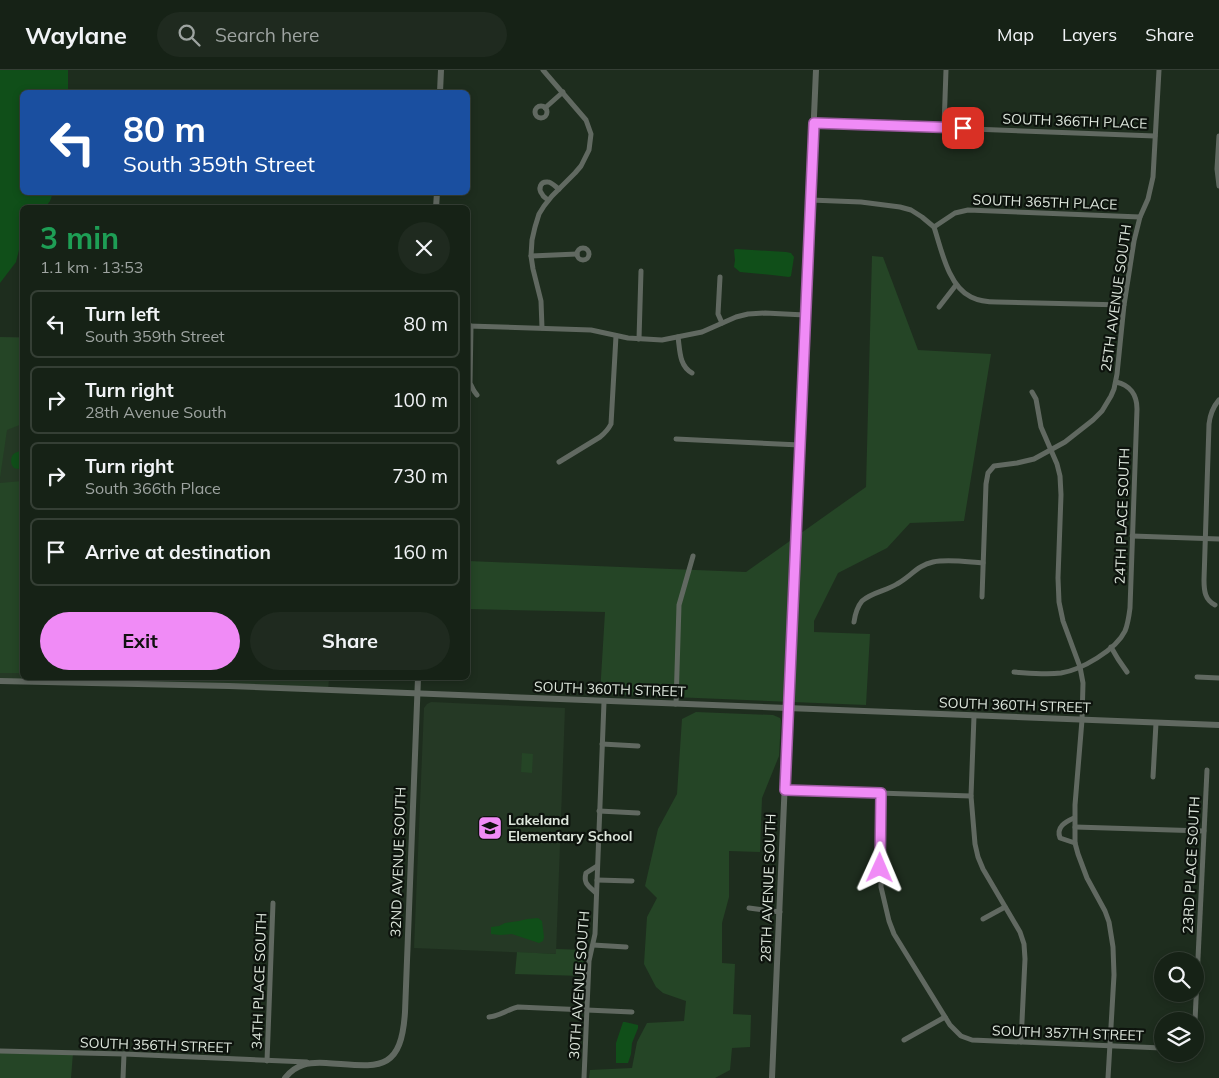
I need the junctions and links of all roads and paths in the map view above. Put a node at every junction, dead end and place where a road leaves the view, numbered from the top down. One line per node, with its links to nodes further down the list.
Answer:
1 (441, 70): 6 (street)
2 (543, 70): 7 (street)
3 (816, 70): 9 (street, 28TH AVENUE SOUTH)
4 (946, 70): 10 (street)
5 (1159, 70): 11 (street, 25TH AVENUE SOUTH)
6 (440, 90)
7 (563, 92): 8 (street); 14 (street)
8 (545, 108)
9 (814, 123): 10 (street, SOUTH 366TH PLACE); 16 (street, 28TH AVENUE SOUTH)
10 (944, 127): 11 (street, SOUTH 366TH PLACE)
11 (1155, 136): 17 (street, 25TH AVENUE SOUTH)
12 (1219, 136): 13 (street)
13 (1219, 186)
14 (559, 190): 15 (street); 15 (street)
15 (548, 200): 20 (street)
16 (810, 200): 18 (street); 26 (street, 28TH AVENUE SOUTH)
17 (1140, 217): 18 (street, SOUTH 365TH PLACE); 24 (street, 25TH AVENUE SOUTH)
18 (934, 226): 23 (street)
19 (577, 254): 20 (street)
20 (532, 256): 29 (street)
21 (641, 271): 32 (street)
22 (720, 278): 27 (street)
23 (956, 284): 24 (street); 25 (street)
24 (1124, 305): 34 (street, 25TH AVENUE SOUTH)
25 (939, 307)
26 (805, 315): 27 (street); 40 (street, 28TH AVENUE SOUTH)
27 (722, 324): 31 (street)
28 (470, 326): 29 (street)
29 (542, 328): 30 (street)
30 (616, 336): 32 (street); 42 (street)
31 (678, 337): 32 (street); 33 (street)
32 (639, 339)
33 (692, 373)
34 (1116, 382): 41 (street); 43 (street, 24TH PLACE SOUTH)
35 (470, 383): 37 (street)
36 (1032, 392): 41 (street)
37 (477, 395)
38 (1219, 400): 44 (street)
39 (676, 439): 40 (street)
40 (800, 445): 62 (street, 28TH AVENUE SOUTH)
41 (1051, 450): 47 (street); 52 (street)
42 (559, 462)
43 (1132, 536): 44 (street); 51 (street, 24TH PLACE SOUTH)
44 (1206, 539): 45 (street); 49 (street)
45 (1219, 539)
46 (693, 556): 61 (street)
47 (984, 563): 48 (street); 50 (street)
48 (982, 597)
49 (1215, 605)
50 (854, 622)
51 (1111, 647): 52 (street, 24TH PLACE SOUTH); 54 (street)
52 (1080, 667): 53 (street, 24TH PLACE SOUTH); 64 (street)
53 (1014, 672)
54 (1127, 672)
55 (1197, 677): 56 (street)
56 (1219, 678)
57 (418, 680): 59 (street, 32ND AVENUE SOUTH)
58 (0, 681): 59 (street, SOUTH 360TH STREET)
59 (418, 694): 60 (street, SOUTH 360TH STREET); 103 (street, 32ND AVENUE SOUTH)
60 (604, 702): 61 (street, SOUTH 360TH STREET); 67 (street, 30TH AVENUE SOUTH)
61 (676, 704): 62 (street, SOUTH 360TH STREET)
62 (788, 709): 63 (street, SOUTH 360TH STREET); 71 (street, 28TH AVENUE SOUTH)
63 (974, 716): 64 (street, SOUTH 360TH STREET); 73 (street)
64 (1082, 720): 65 (street, SOUTH 360TH STREET); 76 (street)
65 (1156, 723): 66 (street, SOUTH 360TH STREET); 70 (street)
66 (1219, 725)
67 (602, 744): 68 (street); 74 (street, 30TH AVENUE SOUTH)
68 (638, 746)
69 (1207, 770): 78 (street, 23RD PLACE SOUTH)
70 (1153, 777)
71 (785, 790): 72 (street); 87 (street, 28TH AVENUE SOUTH)
72 (881, 793): 73 (street); 95 (street)
73 (971, 796): 85 (street)
74 (599, 811): 75 (street); 80 (street, 30TH AVENUE SOUTH)
75 (638, 813)
76 (1074, 818): 77 (street); 79 (street)
77 (1075, 826): 78 (street); 79 (street)
78 (1204, 832): 93 (street, 23RD PLACE SOUTH)
79 (1075, 843): 98 (street)
80 (597, 866): 81 (street, 30TH AVENUE SOUTH); 83 (street, 30TH AVENUE SOUTH)
81 (596, 880): 82 (street); 83 (street, 30TH AVENUE SOUTH)
82 (632, 881)
83 (596, 893): 89 (street, 30TH AVENUE SOUTH)
84 (274, 903): 102 (street, 34TH PLACE SOUTH)
85 (1005, 907): 88 (street); 97 (street)
86 (749, 908): 87 (street)
87 (780, 912): 107 (street, 28TH AVENUE SOUTH)
88 (983, 919)
89 (593, 945): 90 (street); 91 (street, 30TH AVENUE SOUTH)
90 (626, 948)
91 (587, 1010): 92 (street); 94 (street); 106 (street, 30TH AVENUE SOUTH)
92 (632, 1012)
93 (1195, 1012)
94 (489, 1017)
95 (945, 1017): 96 (street); 97 (street, SOUTH 357TH STREET)
96 (904, 1040)
97 (1021, 1042): 98 (street, SOUTH 357TH STREET)
98 (1109, 1046): 99 (street, SOUTH 357TH STREET); 108 (street)
99 (1154, 1048)
100 (0, 1051): 101 (street, SOUTH 356TH STREET)
101 (124, 1054): 102 (street, SOUTH 356TH STREET); 104 (street)
102 (267, 1061): 103 (street, SOUTH 356TH STREET)
103 (312, 1063): 105 (street)
104 (124, 1078)
105 (285, 1078)
106 (584, 1078)
107 (772, 1078)
108 (1108, 1078)

